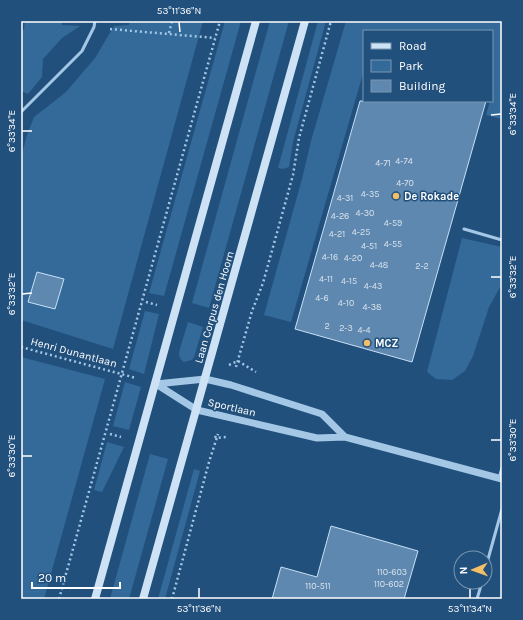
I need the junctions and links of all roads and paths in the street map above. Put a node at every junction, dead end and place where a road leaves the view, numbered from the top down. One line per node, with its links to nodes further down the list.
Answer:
1 (95, 21): 7 (lane)
2 (172, 21): 8 (path)
3 (220, 21): 9 (path)
4 (256, 21): 18 (main road)
5 (305, 21): 17 (main road, Laan Corpus den Hoorn)
6 (331, 21): 19 (path)
7 (94, 27): 8 (path); 10 (lane)
8 (169, 33): 9 (path)
9 (215, 38): 16 (path)
10 (21, 112)
11 (464, 229): 12 (lane)
12 (502, 240)
13 (146, 302): 14 (path)
14 (163, 306)
15 (21, 347): 16 (path, Henri Dunantlaan)
16 (122, 375): 29 (path)
17 (205, 379): 18 (street, Sportlaan); 19 (street, Sportlaan); 20 (main road, Laan Corpus den Hoorn)
18 (156, 384): 20 (street, Sportlaan); 30 (main road)
19 (231, 385): 23 (street, Sportlaan)
20 (197, 410): 21 (street, Sportlaan); 31 (main road, Laan Corpus den Hoorn)
21 (223, 416): 23 (street, Sportlaan); 32 (path)
22 (110, 434): 24 (path)
23 (345, 436): 26 (street, Sportlaan)
24 (126, 438)
25 (502, 468): 26 (lane)
26 (501, 478)
27 (502, 509): 28 (lane)
28 (491, 550)
29 (59, 599)
30 (95, 599)
31 (144, 599)
32 (172, 599)

